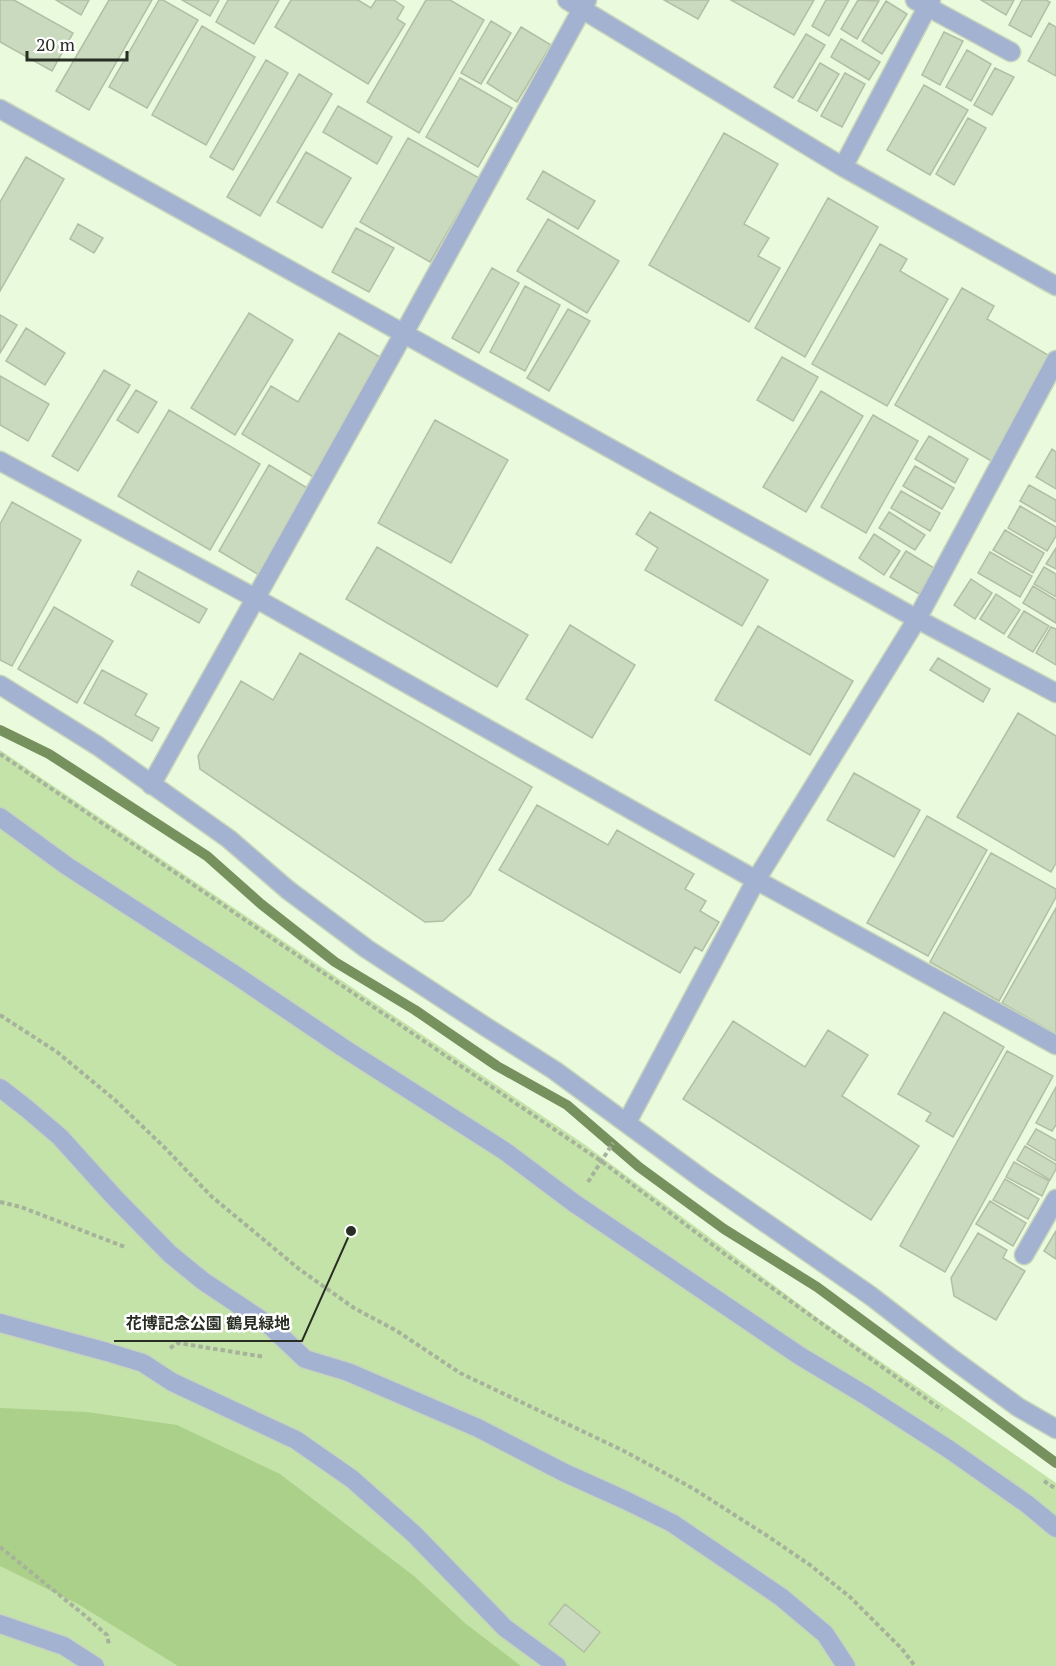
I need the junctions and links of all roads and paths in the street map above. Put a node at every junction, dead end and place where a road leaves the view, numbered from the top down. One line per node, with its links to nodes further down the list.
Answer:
1 (924, 2): 3 (street); 5 (street)
2 (579, 3): 5 (street); 7 (street)
3 (1011, 52)
4 (0, 110): 7 (street)
5 (843, 167): 6 (street)
6 (1056, 286)
7 (404, 333): 10 (street); 11 (street)
8 (1056, 360): 11 (street)
9 (0, 461): 10 (street)
10 (255, 598): 15 (street); 17 (street)
11 (917, 619): 13 (street); 17 (street)
12 (0, 685): 15 (street)
13 (1055, 690)
14 (0, 754): 22 (path)
15 (151, 785): 21 (street)
16 (0, 817): 25 (street)
17 (756, 880): 19 (street); 21 (street)
18 (0, 1014): 42 (path)
19 (1056, 1045)
20 (0, 1088): 30 (street)
21 (627, 1122): 22 (path); 32 (street)
22 (601, 1161): 25 (path); 31 (path)
23 (1056, 1199): 27 (street)
24 (0, 1202): 26 (path)
25 (574, 1203): 35 (street)
26 (128, 1248)
27 (1024, 1255)
28 (0, 1323): 40 (street)
29 (178, 1343): 30 (path)
30 (305, 1359): 41 (street)
31 (945, 1413)
32 (1056, 1429)
33 (1040, 1479): 34 (path)
34 (1056, 1489)
35 (1056, 1528)
36 (0, 1547): 38 (path)
37 (0, 1624): 39 (street)
38 (109, 1646)
39 (95, 1666)
40 (557, 1666)
41 (846, 1666)
42 (915, 1666)

